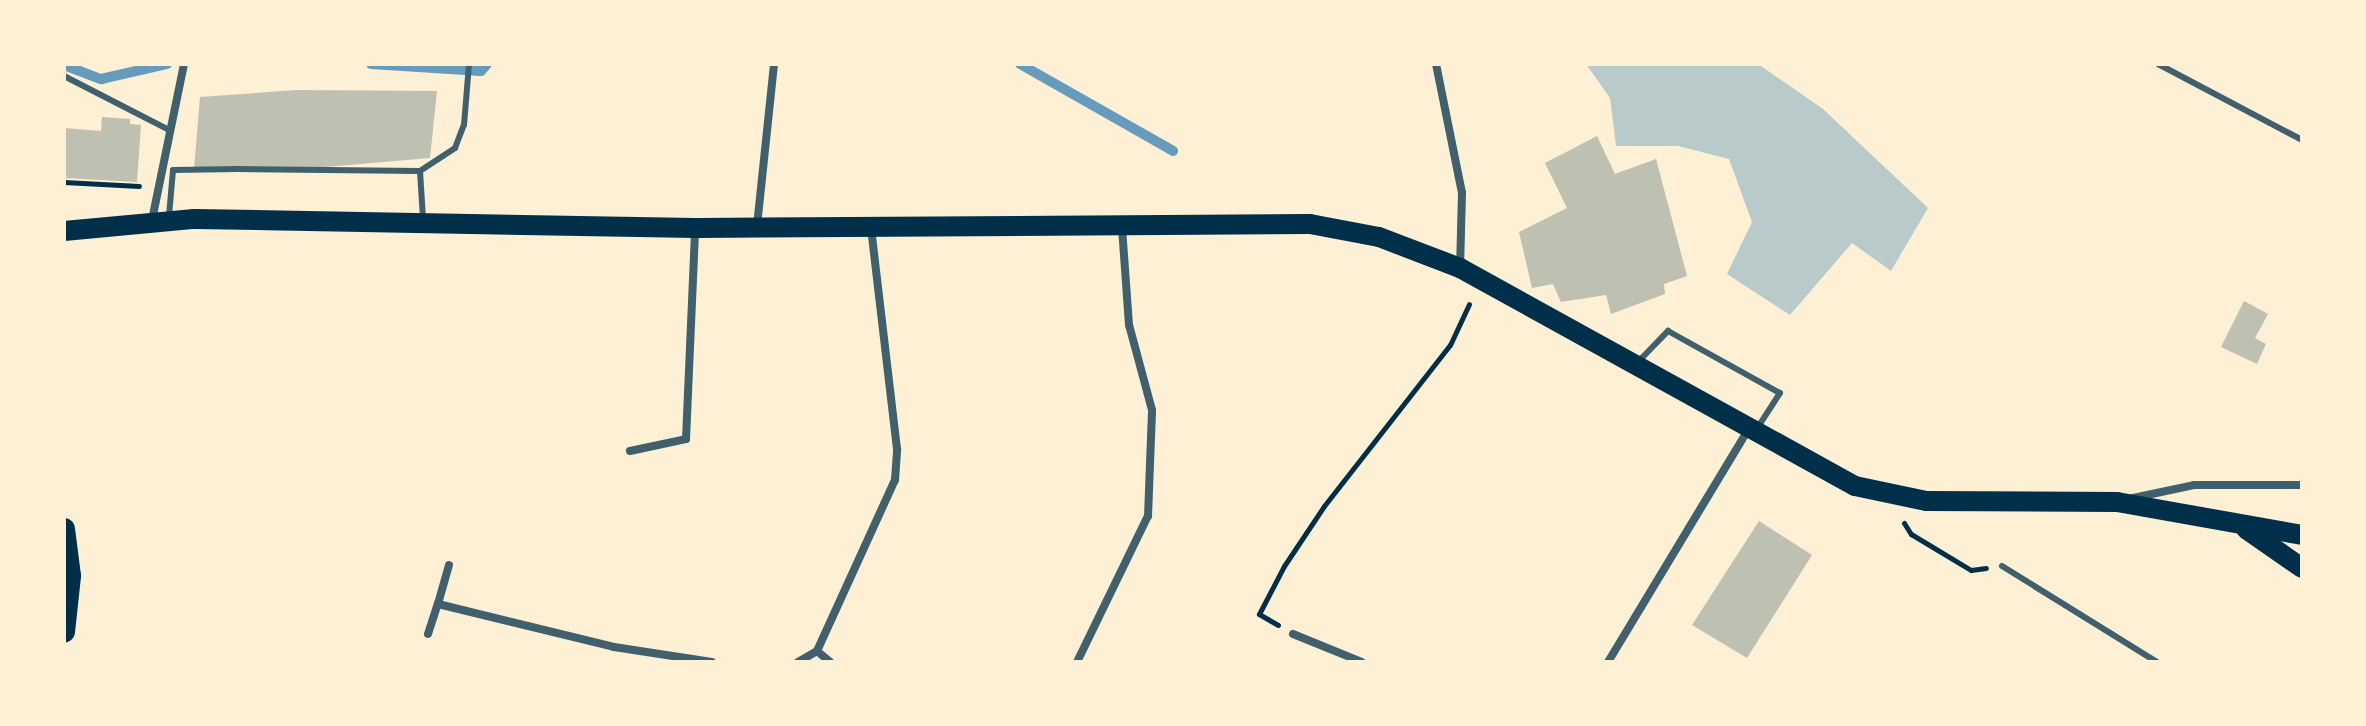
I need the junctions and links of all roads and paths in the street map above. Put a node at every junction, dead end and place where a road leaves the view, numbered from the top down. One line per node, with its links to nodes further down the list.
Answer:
1 (184, 64): 7 (street)
2 (469, 64): 9 (lane)
3 (774, 64): 17 (street)
4 (1436, 64): 19 (street)
5 (2158, 64): 8 (lane)
6 (64, 76): 7 (lane)
7 (169, 130): 11 (street)
8 (2302, 140)
9 (420, 171): 12 (lane); 13 (lane)
10 (64, 182): 11 (path)
11 (160, 187): 12 (street)
12 (160, 220): 13 (main road); 18 (main road)
13 (423, 224): 16 (main road)
14 (871, 226): 15 (main road); 17 (main road); 37 (street)
15 (1122, 227): 19 (main road); 41 (street)
16 (695, 228): 17 (main road); 23 (street)
17 (757, 228)
18 (64, 231)
19 (1460, 268): 20 (main road)
20 (1480, 280): 21 (main road); 36 (path)
21 (1635, 366): 22 (main road); 22 (lane)
22 (1752, 430): 25 (main road); 43 (street)
23 (630, 451)
24 (2302, 485): 26 (street)
25 (1887, 495): 26 (main road); 31 (path)
26 (2117, 502): 27 (main road)
27 (2243, 527): 29 (main road); 32 (main road)
28 (64, 529): 34 (highway)
29 (2302, 535)
30 (449, 565): 33 (street)
31 (2002, 566): 44 (lane)
32 (2302, 568)
33 (438, 604): 35 (street); 38 (street)
34 (64, 632)
35 (428, 634)
36 (1293, 634): 42 (street)
37 (817, 651): 39 (street); 40 (street)
38 (712, 662)
39 (798, 662)
40 (830, 662)
41 (1077, 662)
42 (1362, 662)
43 (1608, 662)
44 (2157, 662)

